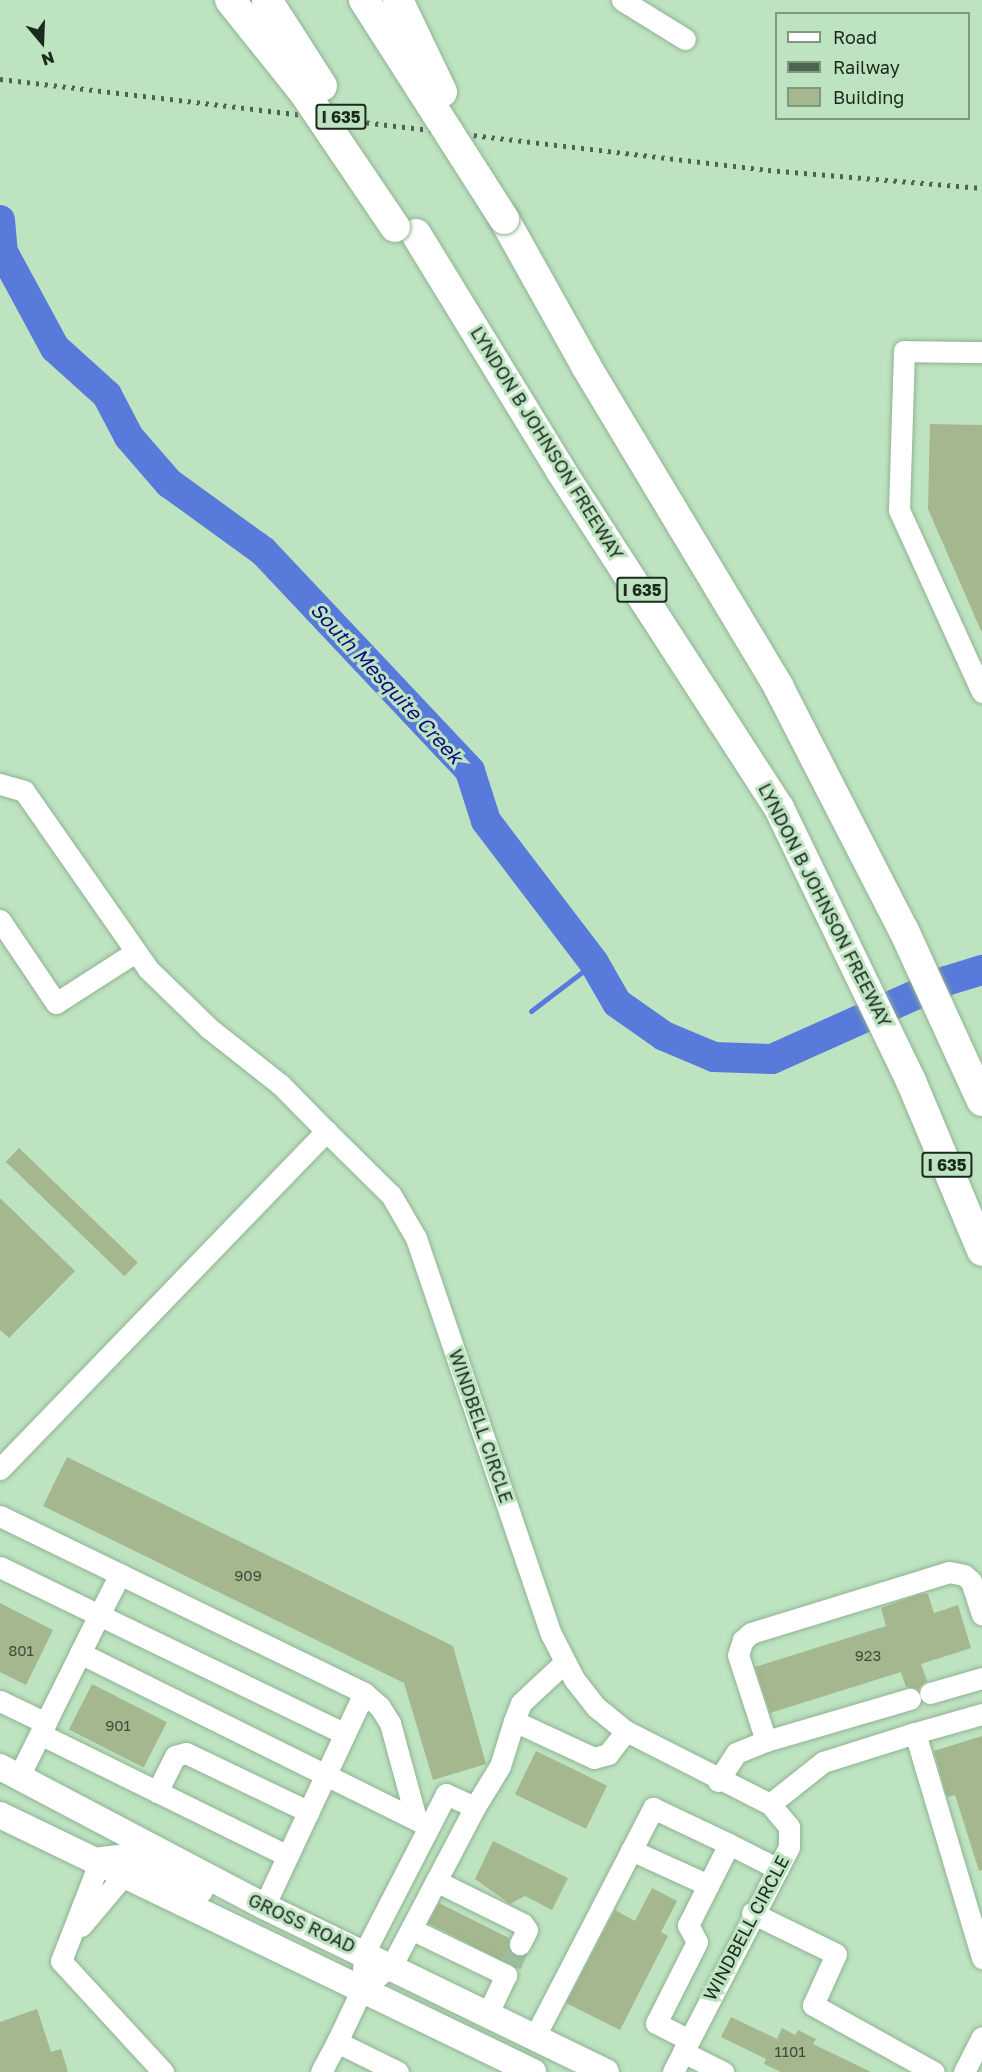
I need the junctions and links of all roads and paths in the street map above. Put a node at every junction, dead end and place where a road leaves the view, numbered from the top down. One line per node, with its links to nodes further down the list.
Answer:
1 (230, 0): 8 (highway, bridge)
2 (267, 0): 8 (highway, I 635, bridge)
3 (364, 0): 7 (highway, bridge)
4 (398, 0): 7 (highway, bridge)
5 (622, 0): 6 (street)
6 (685, 39)
7 (504, 219): 15 (highway)
8 (406, 230): 17 (highway, LYNDON B JOHNSON FREEWAY / I 635)
9 (982, 352): 10 (street)
10 (982, 692)
11 (0, 784): 14 (street, WINDBELL CIRCLE)
12 (0, 920): 13 (street)
13 (10, 947): 14 (street)
14 (134, 953): 16 (street, WINDBELL CIRCLE)
15 (982, 1101)
16 (326, 1131): 18 (street); 25 (street, WINDBELL CIRCLE)
17 (982, 1251)
18 (0, 1468)
19 (0, 1515): 21 (street)
20 (0, 1567): 23 (street)
21 (120, 1574): 23 (street); 27 (street)
22 (982, 1614): 37 (street)
23 (99, 1615): 24 (street); 36 (street)
24 (80, 1653): 33 (street); 39 (street)
25 (564, 1664): 32 (street); 34 (street, WINDBELL CIRCLE)
26 (982, 1678): 28 (street)
27 (364, 1693): 36 (street); 46 (street)
28 (930, 1693)
29 (910, 1699): 37 (street)
30 (0, 1701): 33 (street)
31 (982, 1714): 35 (street)
32 (514, 1720): 34 (street); 43 (street)
33 (43, 1729): 38 (street); 41 (street)
34 (626, 1731): 40 (street, WINDBELL CIRCLE)
35 (915, 1733): 42 (street); 62 (street)
36 (345, 1734): 39 (street)
37 (766, 1741): 40 (street)
38 (9, 1772): 55 (main road, GROSS ROAD)
39 (326, 1775): 44 (street); 46 (street)
40 (718, 1781): 42 (street, WINDBELL CIRCLE)
41 (157, 1792): 44 (street); 49 (street)
42 (770, 1804): 51 (street, WINDBELL CIRCLE)
43 (475, 1807): 46 (street); 53 (street)
44 (309, 1812): 49 (street)
45 (0, 1815): 50 (main road, GROSS ROAD)
46 (423, 1822): 61 (street)
47 (729, 1844): 48 (street); 51 (street); 54 (street)
48 (632, 1851): 54 (street); 66 (street)
49 (288, 1856): 56 (street)
50 (99, 1863): 52 (main road, GROSS ROAD); 55 (main road); 59 (street)
51 (778, 1869): 57 (street, WINDBELL CIRCLE)
52 (124, 1875): 59 (street); 64 (main road, GROSS ROAD)
53 (436, 1881): 58 (street); 60 (street)
54 (708, 1885): 69 (street)
55 (239, 1893): 56 (main road, GROSS ROAD)
56 (264, 1906): 61 (main road, GROSS ROAD)
57 (752, 1913): 69 (street, WINDBELL CIRCLE); 78 (street)
58 (411, 1929): 63 (street); 65 (street)
59 (72, 1938): 71 (street)
60 (520, 1944)
61 (364, 1953): 63 (main road, GROSS ROAD); 64 (street)
62 (982, 1958)
63 (392, 1965): 64 (street); 65 (main road, GROSS ROAD)
64 (362, 1989): 68 (street); 70 (main road, GROSS ROAD)
65 (488, 2013): 66 (main road, GROSS ROAD)
66 (535, 2036): 75 (main road, GROSS ROAD)
67 (982, 2037): 79 (street)
68 (337, 2042): 72 (street); 73 (street)
69 (686, 2046): 76 (street, WINDBELL CIRCLE); 77 (street)
70 (500, 2065): 74 (main road, GROSS ROAD)
71 (163, 2072)
72 (321, 2072)
73 (398, 2072)
74 (533, 2072)
75 (606, 2072)
76 (673, 2072)
77 (723, 2072)
78 (934, 2072)
79 (964, 2072)

